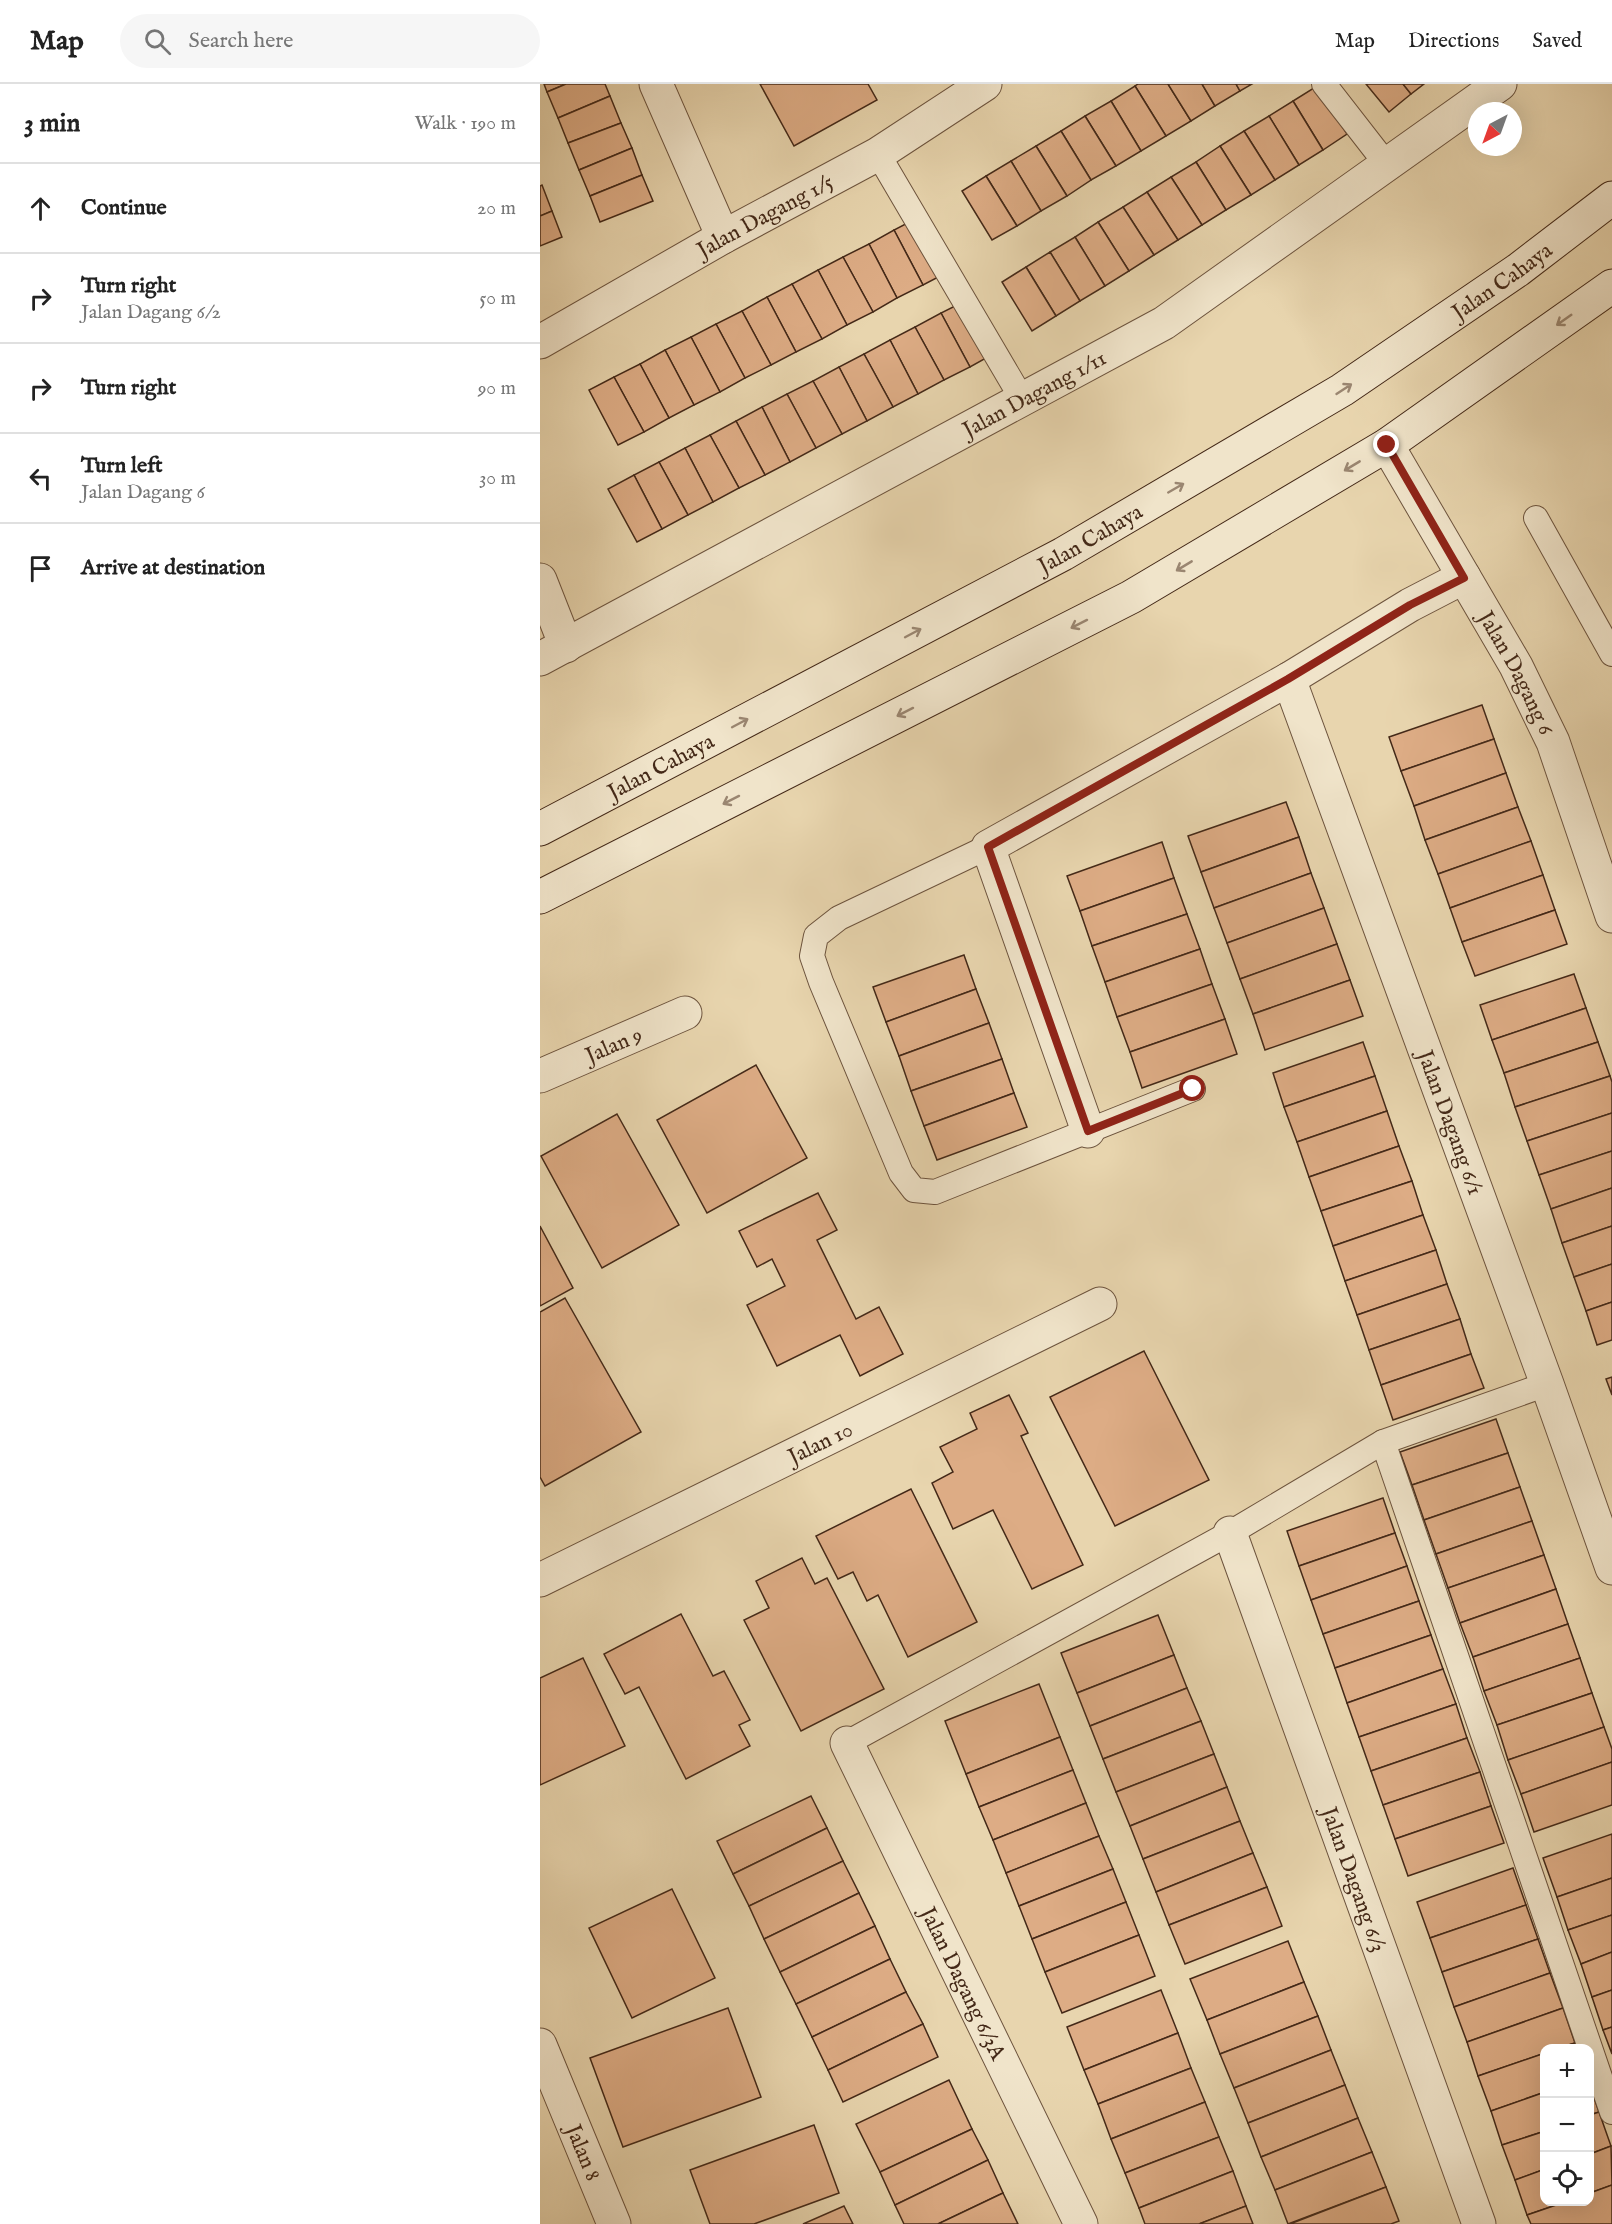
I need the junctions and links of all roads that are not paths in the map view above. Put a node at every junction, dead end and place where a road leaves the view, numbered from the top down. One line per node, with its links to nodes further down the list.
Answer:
1 (656, 84): 8 (street)
2 (985, 84): 5 (street, Jalan Dagang 1/5)
3 (1324, 84): 6 (lane)
4 (1500, 84): 6 (street, Jalan Dagang 1/11)
5 (878, 154): 8 (street, Jalan Dagang 1/5); 11 (lane)
6 (1387, 165): 11 (street, Jalan Dagang 1/11)
7 (1612, 198): 19 (street, Jalan Cahaya, one-way to 7)
8 (723, 237): 10 (street, Jalan Dagang 1/5)
9 (1612, 286): 12 (street, one-way to 12)
10 (540, 342)
11 (1022, 399): 16 (street, Jalan Dagang 1/11)
12 (1387, 445): 14 (street, Jalan Dagang 6); 22 (street, one-way to 22)
13 (1536, 518): 17 (lane)
14 (1464, 578): 18 (street); 21 (street, Jalan Dagang 6)
15 (540, 579): 16 (street)
16 (553, 652)
17 (1612, 654)
18 (1288, 679): 20 (street); 29 (street, Jalan Dagang 6/1)
19 (540, 829)
20 (988, 847): 27 (street); 27 (lane)
21 (1602, 854): 23 (street, Jalan Dagang 6)
22 (540, 897)
23 (1612, 915)
24 (685, 1013): 25 (street, Jalan 9)
25 (540, 1076)
26 (1193, 1089): 27 (lane)
27 (1088, 1131)
28 (1100, 1305): 33 (street, Jalan 10)
29 (1547, 1384): 30 (lane); 32 (street, Jalan Dagang 6/1)
30 (1383, 1442): 31 (lane); 36 (lane)
31 (1230, 1533): 34 (lane); 39 (street, Jalan Dagang 6/3)
32 (1612, 1568)
33 (540, 1580)
34 (848, 1743): 38 (street, Jalan Dagang 6/3A)
35 (540, 2046): 37 (street, Jalan 8)
36 (1612, 2112)
37 (614, 2224)
38 (1081, 2224)
39 (1479, 2224)

